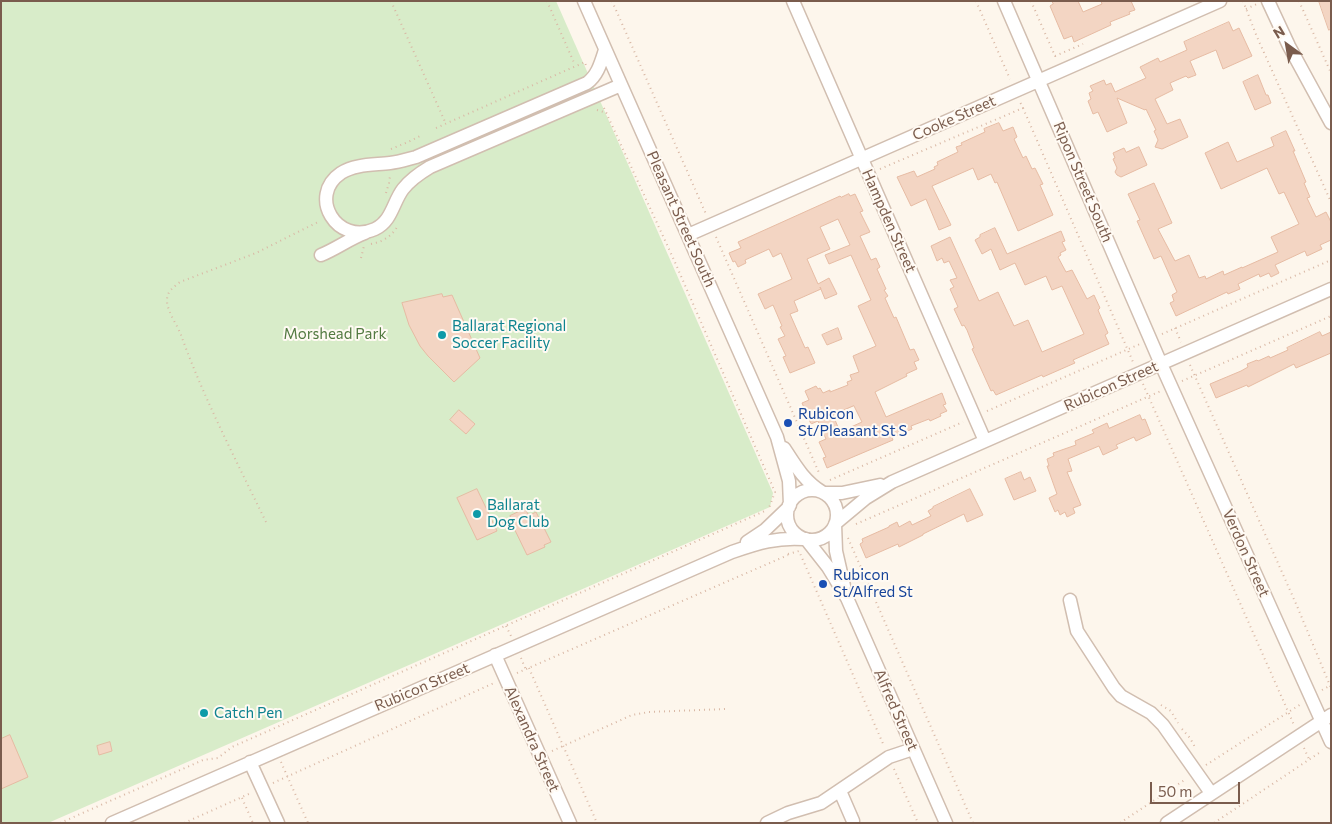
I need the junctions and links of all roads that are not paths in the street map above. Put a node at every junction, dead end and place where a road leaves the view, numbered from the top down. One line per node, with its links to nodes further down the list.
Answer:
1 (584, 1): 6 (street, Pleasant Street South)
2 (793, 1): 11 (street, Hampden Street)
3 (1004, 1): 7 (street, Ripon Street South)
4 (1220, 1): 7 (street, Cooke Street)
5 (1268, 1): 9 (street)
6 (605, 50): 8 (street, Pleasant Street South); 10 (street)
7 (1039, 80): 11 (street, Cooke Street); 17 (street, Ripon Street South)
8 (621, 85): 12 (street); 15 (street, Pleasant Street South)
9 (1331, 123)
10 (436, 149): 12 (street); 13 (street)
11 (862, 158): 15 (street, Cooke Street); 19 (street, Hampden Street)
12 (442, 162): 14 (street)
13 (332, 218): 14 (street); 14 (street)
14 (369, 231)
15 (688, 235): 18 (street, Pleasant Street South)
16 (1331, 288): 17 (street, Rubicon Street)
17 (1161, 364): 19 (street, Rubicon Street); 29 (street, Verdon Street)
18 (777, 437): 21 (street, Pleasant Street South); 22 (street, Pleasant Street South)
19 (985, 441): 20 (street, Rubicon Street)
20 (892, 482): 21 (street, Rubicon Street); 23 (street, Rubicon Street)
21 (823, 493): 22 (street); 23 (street)
22 (790, 506): 24 (street); 25 (street, Rubicon Street)
23 (836, 524): 24 (street); 26 (street, Alfred Street)
24 (805, 539): 25 (street, Rubicon Street); 26 (street, Alfred Street)
25 (732, 552): 28 (street, Rubicon Street)
26 (847, 598): 31 (street, Alfred Street)
27 (1070, 600): 34 (street)
28 (495, 655): 32 (street, Rubicon Street); 38 (street, Alexandra Street)
29 (1326, 718): 30 (street, Verdon Street); 34 (street)
30 (1327, 746)
31 (913, 749): 33 (street); 40 (street, Alfred Street)
32 (250, 762): 36 (street, Rubicon Street); 37 (street)
33 (840, 791): 35 (street); 39 (street)
34 (1211, 793): 41 (street)
35 (853, 821)
36 (112, 823)
37 (278, 823)
38 (570, 823)
39 (767, 823)
40 (946, 823)
41 (1167, 823)

